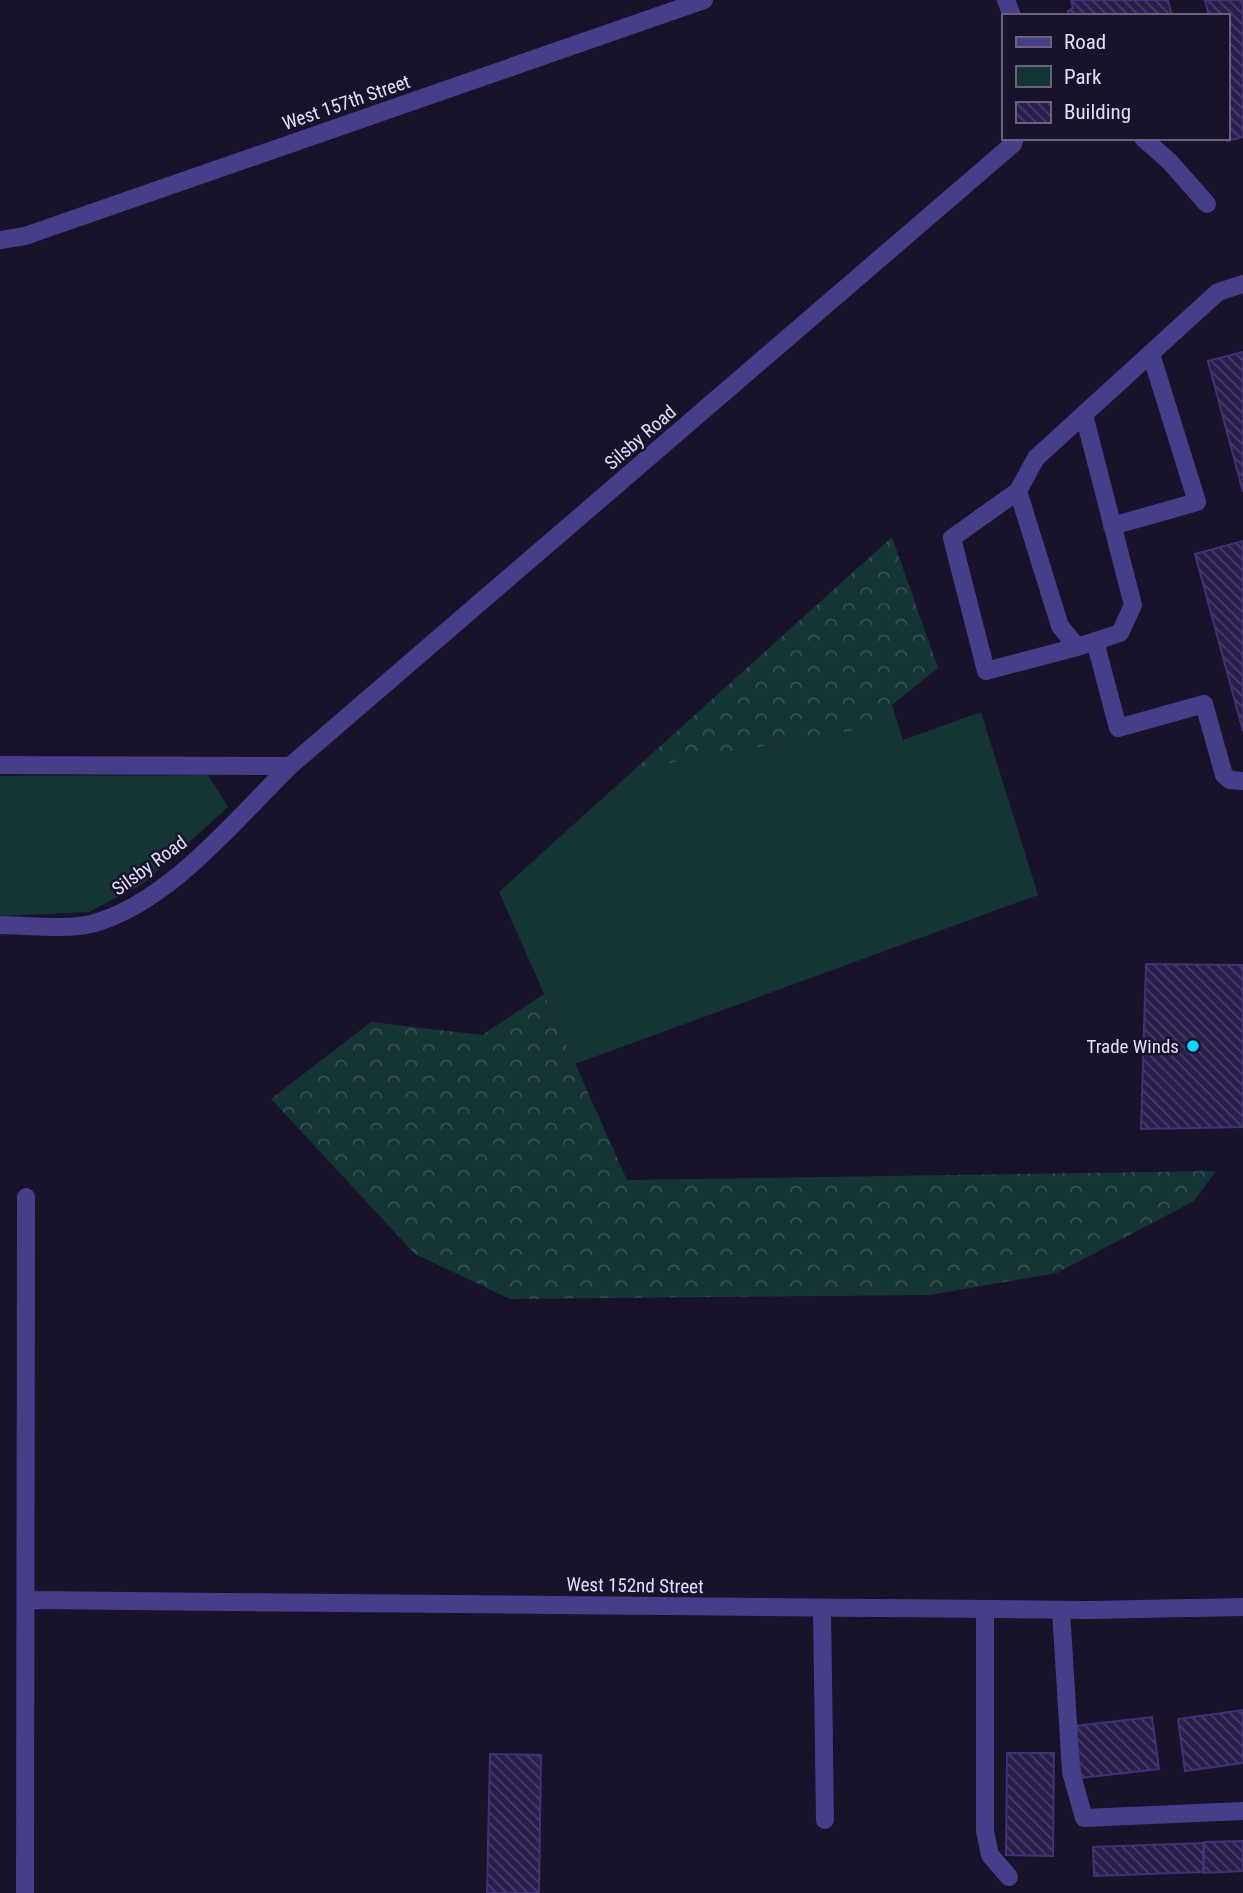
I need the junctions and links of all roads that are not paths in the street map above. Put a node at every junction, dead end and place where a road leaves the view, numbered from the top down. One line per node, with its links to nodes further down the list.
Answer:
1 (704, 0): 5 (street, West 157th Street)
2 (1014, 140): 14 (street, Silsby Road)
3 (1145, 140): 4 (street)
4 (1207, 204)
5 (0, 240)
6 (1243, 284): 7 (street)
7 (1151, 354): 8 (street); 10 (street)
8 (1084, 415): 9 (street); 10 (street)
9 (1018, 491): 12 (street); 12 (street)
10 (1112, 526): 11 (street)
11 (1095, 641): 12 (street); 15 (street)
12 (1077, 647)
13 (0, 765): 14 (street)
14 (290, 766): 16 (street, Silsby Road)
15 (1243, 781)
16 (0, 925)
17 (26, 1197): 18 (street)
18 (26, 1600): 20 (street, West 152nd Street); 26 (street)
19 (1243, 1607): 22 (street, West 152nd Street)
20 (822, 1608): 21 (street, West 152nd Street); 24 (street)
21 (985, 1609): 22 (street, West 152nd Street); 25 (street)
22 (1060, 1610): 23 (street)
23 (1243, 1811)
24 (825, 1820)
25 (1009, 1877)
26 (25, 1893)

